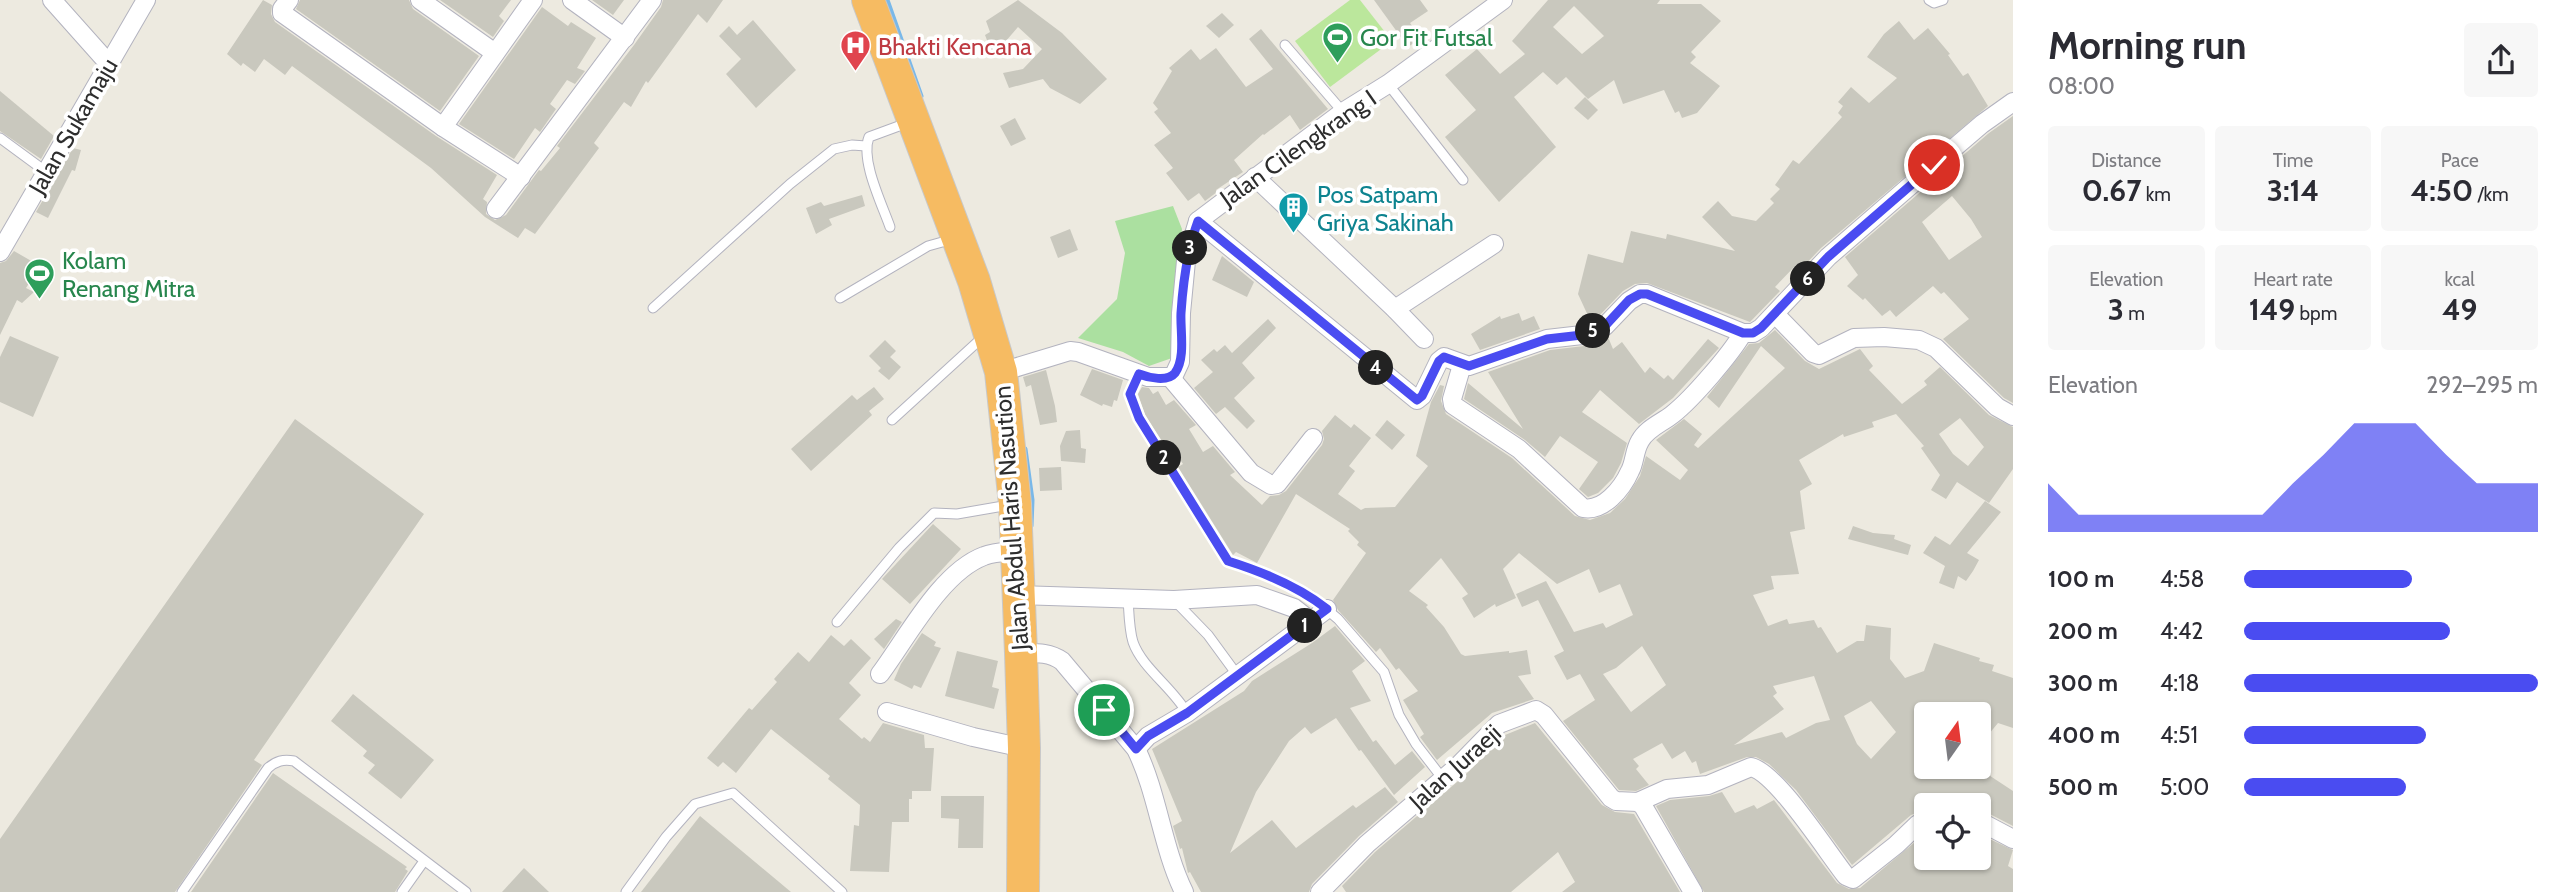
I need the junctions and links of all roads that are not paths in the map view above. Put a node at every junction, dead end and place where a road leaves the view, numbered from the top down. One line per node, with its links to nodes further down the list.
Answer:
1 (52, 0): 15 (street)
2 (146, 0): 15 (street, Jalan Sukamaju)
3 (289, 0): 20 (street)
4 (420, 0): 14 (street)
5 (533, 0): 14 (street)
6 (572, 0): 12 (street)
7 (652, 0): 12 (street)
8 (868, 0): 19 (highway, Jalan Abdul Haris Nasution)
9 (1503, 0): 16 (street, Jalan Cilengkrang I)
10 (1928, 0): 11 (lane)
11 (1942, 0)
12 (625, 38): 24 (street)
13 (1285, 45): 18 (lane)
14 (495, 53): 20 (street)
15 (109, 64): 23 (street, Jalan Sukamaju)
16 (1388, 84): 18 (street, Jalan Cilengkrang I); 26 (lane)
17 (2013, 102): 36 (street)
18 (1343, 112): 25 (street, Jalan Cilengkrang I)
19 (913, 121): 22 (lane); 30 (highway, Jalan Abdul Haris Nasution)
20 (443, 127): 24 (street)
21 (0, 138): 23 (lane)
22 (866, 146): 29 (lane); 34 (lane)
23 (45, 171): 32 (street, Jalan Sukamaju)
24 (521, 177): 27 (street)
25 (1255, 177): 28 (street, Jalan Cilengkrang I); 35 (street)
26 (1463, 180)
27 (496, 209)
28 (1198, 221): 40 (street); 43 (street, Jalan Cilengkrang I)
29 (890, 227)
30 (958, 237): 33 (lane); 37 (highway, Jalan Abdul Haris Nasution)
31 (1494, 244): 35 (street)
32 (0, 251)
33 (840, 298)
34 (653, 308)
35 (1395, 309): 39 (street)
36 (1775, 314): 38 (street); 44 (street)
37 (990, 331): 41 (highway, Jalan Abdul Haris Nasution); 45 (lane)
38 (1743, 333): 40 (street); 40 (street)
39 (1424, 339)
40 (1462, 365)
41 (1001, 373): 42 (street); 47 (highway, Jalan Abdul Haris Nasution)
42 (1139, 374): 43 (street); 52 (lane)
43 (1170, 377): 46 (street)
44 (2013, 416)
45 (892, 420)
46 (1313, 438)
47 (1015, 504): 48 (highway, Jalan Abdul Haris Nasution); 53 (lane)
48 (1017, 551): 49 (highway, Jalan Abdul Haris Nasution); 56 (street)
49 (1018, 594): 50 (street); 55 (highway, Jalan Abdul Haris Nasution)
50 (1128, 598): 51 (street); 59 (lane)
51 (1174, 600): 54 (street); 57 (lane)
52 (1327, 609): 54 (street); 62 (lane)
53 (836, 622)
54 (1312, 622): 57 (street)
55 (1021, 653): 60 (highway, Jalan Abdul Haris Nasution); 61 (street)
56 (880, 674)
57 (1238, 676): 59 (street)
58 (887, 712): 60 (street)
59 (1187, 713): 61 (street)
60 (1024, 748): 73 (highway, Jalan Abdul Haris Nasution)
61 (1136, 749): 74 (street)
62 (1443, 779): 63 (street, Jalan Juraeji); 75 (street, Jalan Juraeji)
63 (1638, 802): 64 (street); 76 (street)
64 (1914, 827)
65 (1991, 827): 66 (street)
66 (2013, 839)
67 (424, 860): 68 (lane); 69 (lane); 70 (lane)
68 (182, 892)
69 (402, 892)
70 (466, 892)
71 (626, 892): 72 (lane)
72 (842, 892)
73 (1023, 892)
74 (1184, 892)
75 (1320, 892)
76 (1693, 892)

